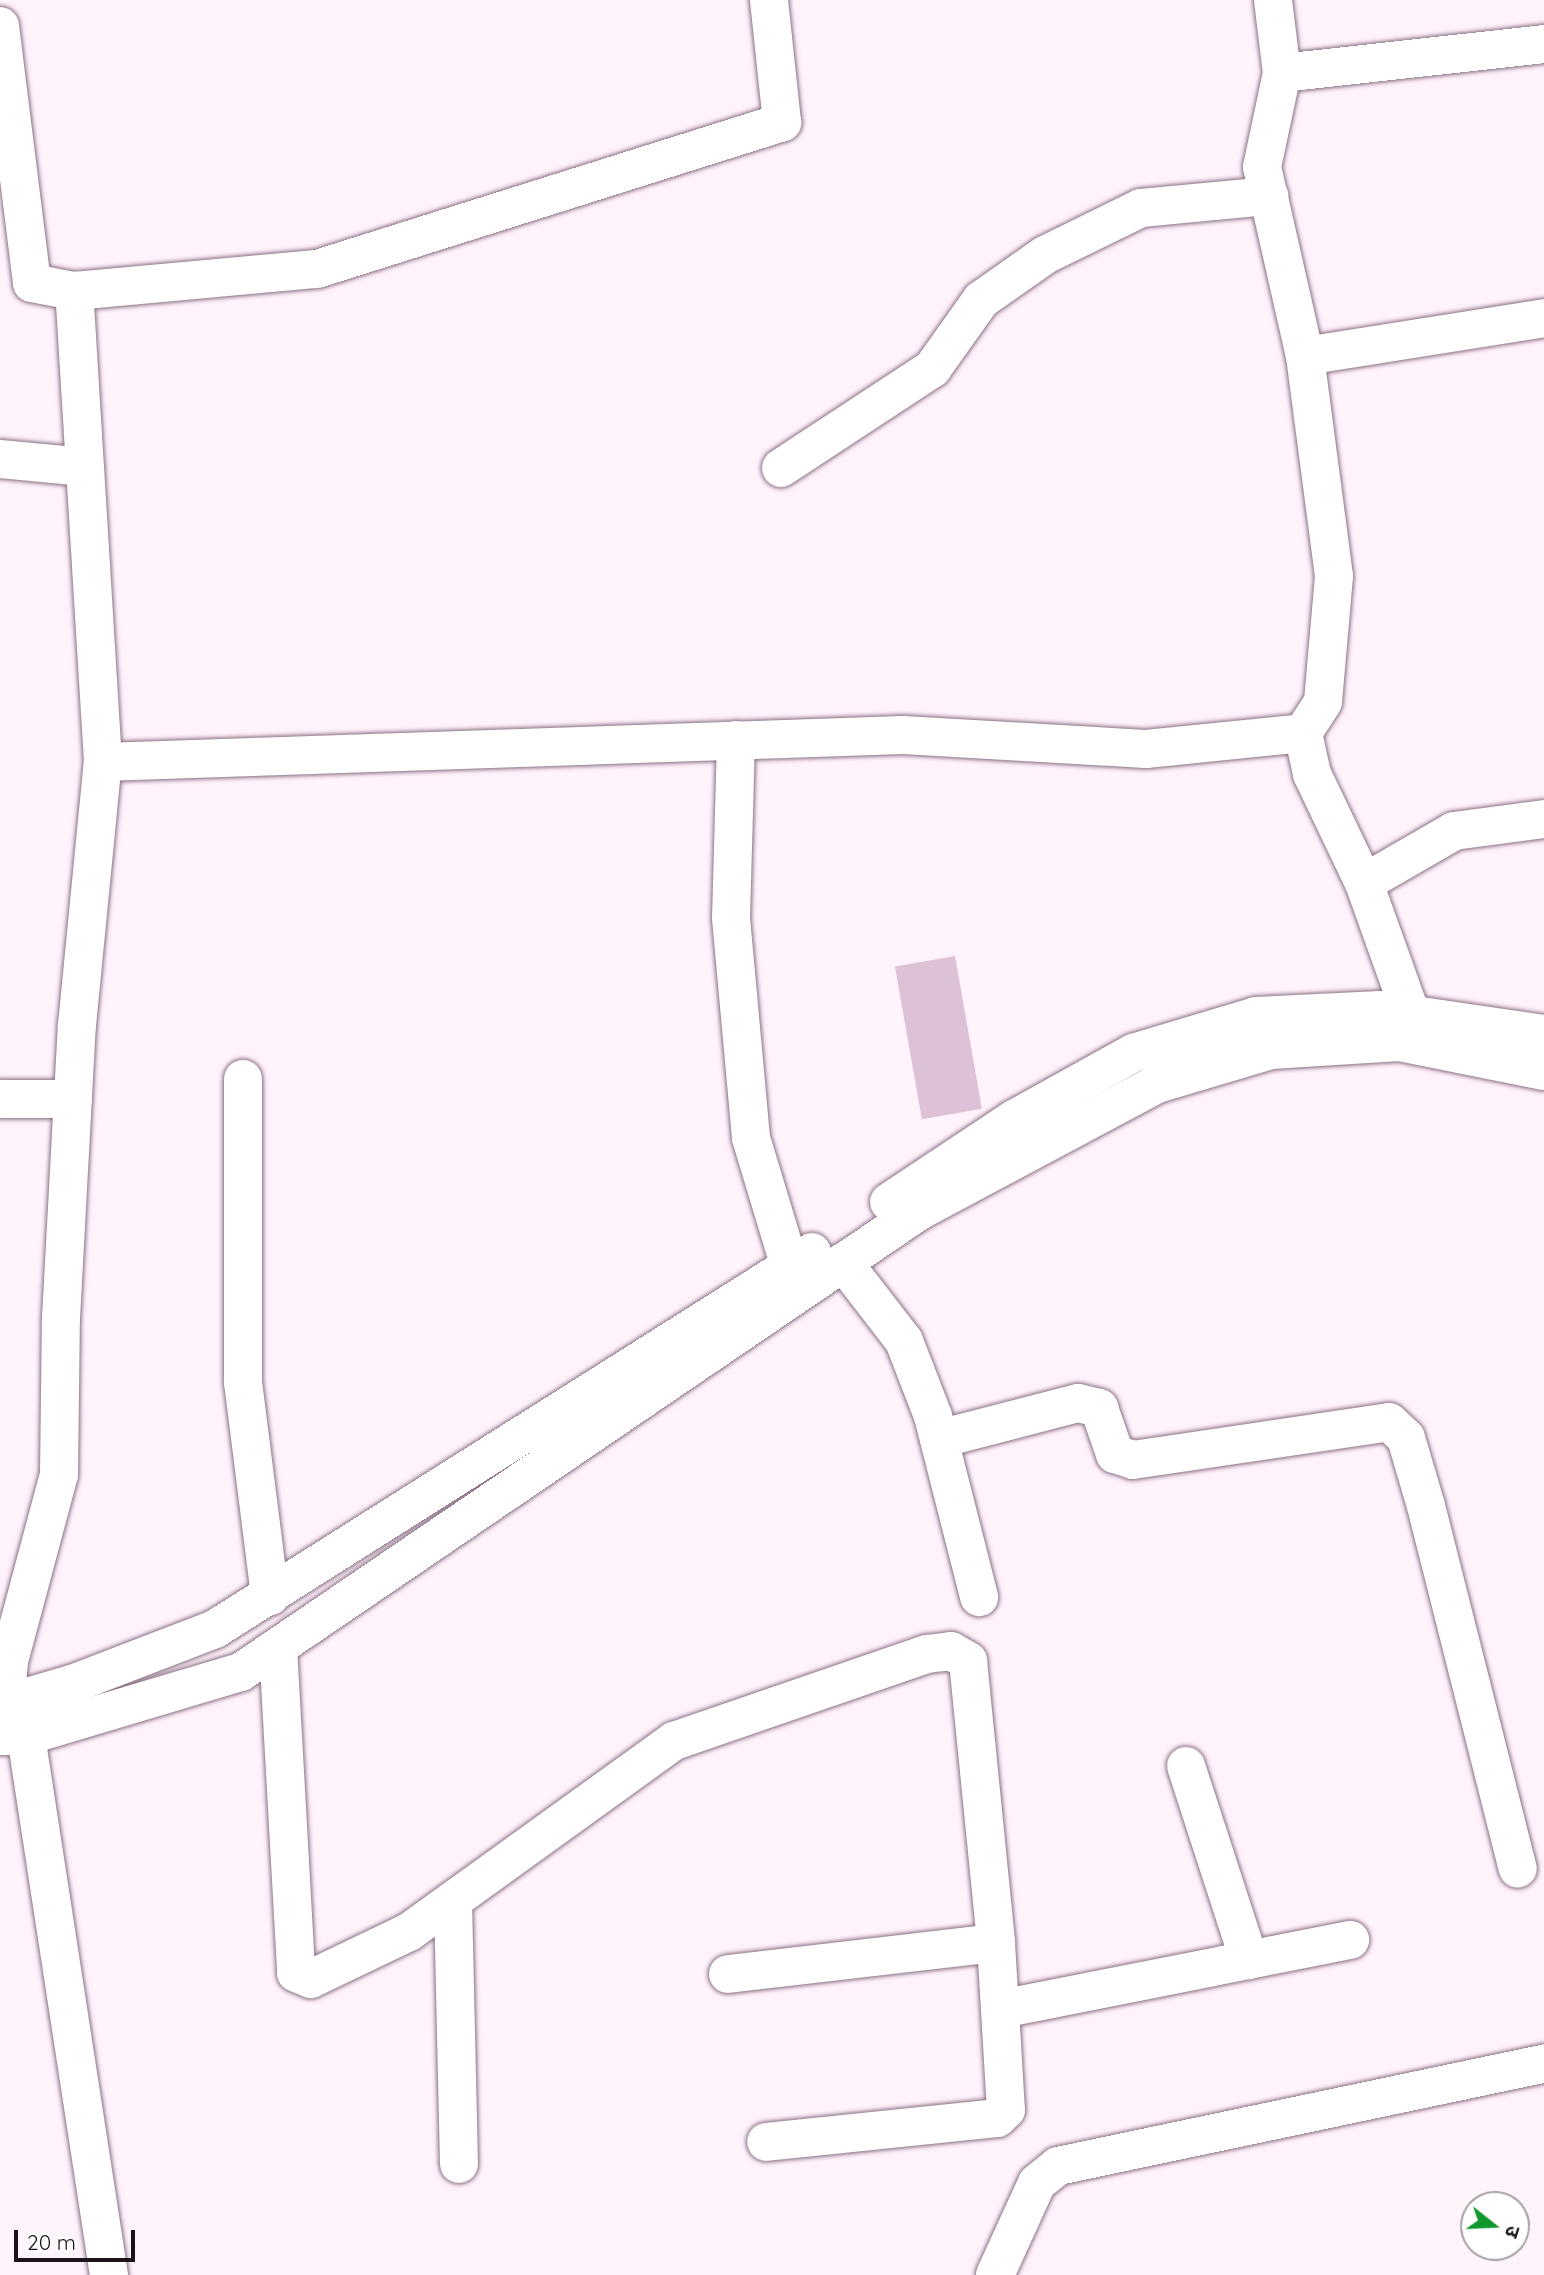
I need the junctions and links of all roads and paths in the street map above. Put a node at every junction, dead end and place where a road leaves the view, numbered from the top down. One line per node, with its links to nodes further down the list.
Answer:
1 (769, 0): 8 (street)
2 (1273, 0): 5 (street)
3 (0, 26): 6 (street)
4 (1544, 44): 5 (street)
5 (1282, 73): 7 (street)
6 (9, 177): 8 (street)
7 (1269, 196): 10 (street); 13 (street)
8 (74, 291): 12 (street)
9 (1544, 318): 10 (street)
10 (1304, 356): 14 (street)
11 (0, 459): 12 (street)
12 (85, 467): 16 (street)
13 (781, 468)
14 (1303, 733): 15 (street); 18 (street)
15 (736, 740): 16 (street); 26 (street)
16 (103, 762): 24 (street)
17 (1544, 819): 18 (street)
18 (1364, 883): 19 (street)
19 (1411, 1014): 20 (street); 26 (street)
20 (1544, 1034)
21 (1544, 1071): 25 (street)
22 (243, 1079): 28 (street)
23 (0, 1099): 24 (street)
24 (73, 1099): 31 (street)
25 (843, 1262): 27 (street); 30 (street)
26 (790, 1266): 28 (street)
27 (939, 1439): 29 (street); 33 (street)
28 (270, 1596): 31 (street)
29 (979, 1597)
30 (278, 1647): 31 (street); 34 (street)
31 (10, 1717): 43 (street)
32 (1186, 1766): 37 (street)
33 (1518, 1868)
34 (453, 1901): 36 (street); 42 (street)
35 (1350, 1940): 37 (street)
36 (996, 1943): 38 (street); 39 (street)
37 (1249, 1960): 39 (street)
38 (728, 1974)
39 (1001, 2009): 41 (street)
40 (1544, 2064): 44 (street)
41 (766, 2142)
42 (459, 2164)
43 (109, 2275)
44 (995, 2275)

